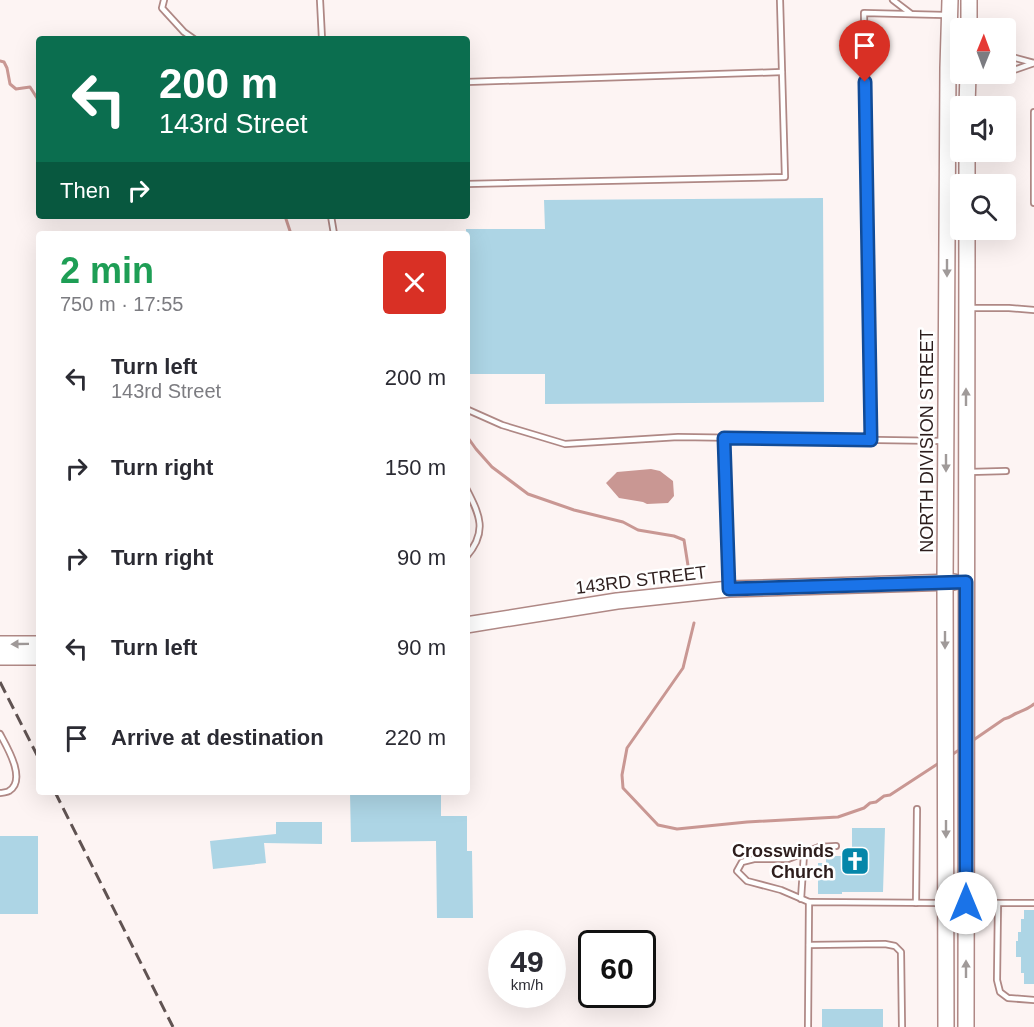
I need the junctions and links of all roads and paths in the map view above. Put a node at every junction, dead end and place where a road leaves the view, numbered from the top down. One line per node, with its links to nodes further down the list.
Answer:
1 (164, 0): 9 (lane)
2 (320, 0): 10 (lane)
3 (780, 0): 14 (lane)
4 (893, 0): 7 (lane)
5 (969, 0): 8 (main road)
6 (949, 7): 7 (lane); 25 (main road, NORTH DIVISION STREET, one-way to 25)
7 (911, 14): 24 (lane)
8 (969, 18)
9 (190, 36)
10 (322, 36)
11 (1016, 58): 12 (lane)
12 (1034, 63): 13 (lane)
13 (1016, 69)
14 (782, 72): 15 (lane); 17 (lane)
15 (470, 82)
16 (1034, 112): 18 (lane)
17 (470, 184)
18 (1034, 203)
19 (967, 240): 20 (main road)
20 (967, 308): 21 (lane); 26 (main road, one-way to 20)
21 (1034, 310)
22 (470, 411): 23 (lane)
23 (724, 438): 24 (lane); 32 (lane)
24 (871, 440): 25 (lane)
25 (946, 441): 30 (main road, NORTH DIVISION STREET, one-way to 30)
26 (966, 471): 27 (lane); 31 (main road)
27 (1006, 471)
28 (470, 497): 29 (lane)
29 (470, 552)
30 (945, 582): 31 (main road, 143RD STREET); 32 (main road, 143RD STREET); 46 (main road, NORTH DIVISION STREET, one-way to 46)
31 (966, 582): 47 (main road)
32 (729, 589): 33 (main road, 143RD STREET)
33 (470, 624)
34 (0, 644): 35 (main road, one-way to 34)
35 (36, 644)
36 (0, 657): 37 (main road)
37 (36, 657)
38 (0, 734): 39 (lane)
39 (0, 793)
40 (917, 809): 45 (lane)
41 (836, 846): 42 (lane)
42 (804, 854): 43 (lane); 43 (lane)
43 (801, 899): 44 (lane)
44 (809, 902): 45 (lane); 50 (lane)
45 (916, 903): 46 (lane)
46 (946, 903): 47 (main road); 54 (main road, NORTH DIVISION STREET)
47 (966, 903): 48 (lane); 55 (main road, one-way to 47)
48 (998, 903): 49 (lane); 51 (lane)
49 (1034, 903)
50 (809, 945): 52 (lane); 53 (lane)
51 (1034, 1000)
52 (808, 1027)
53 (902, 1027)
54 (946, 1027)
55 (966, 1027)

